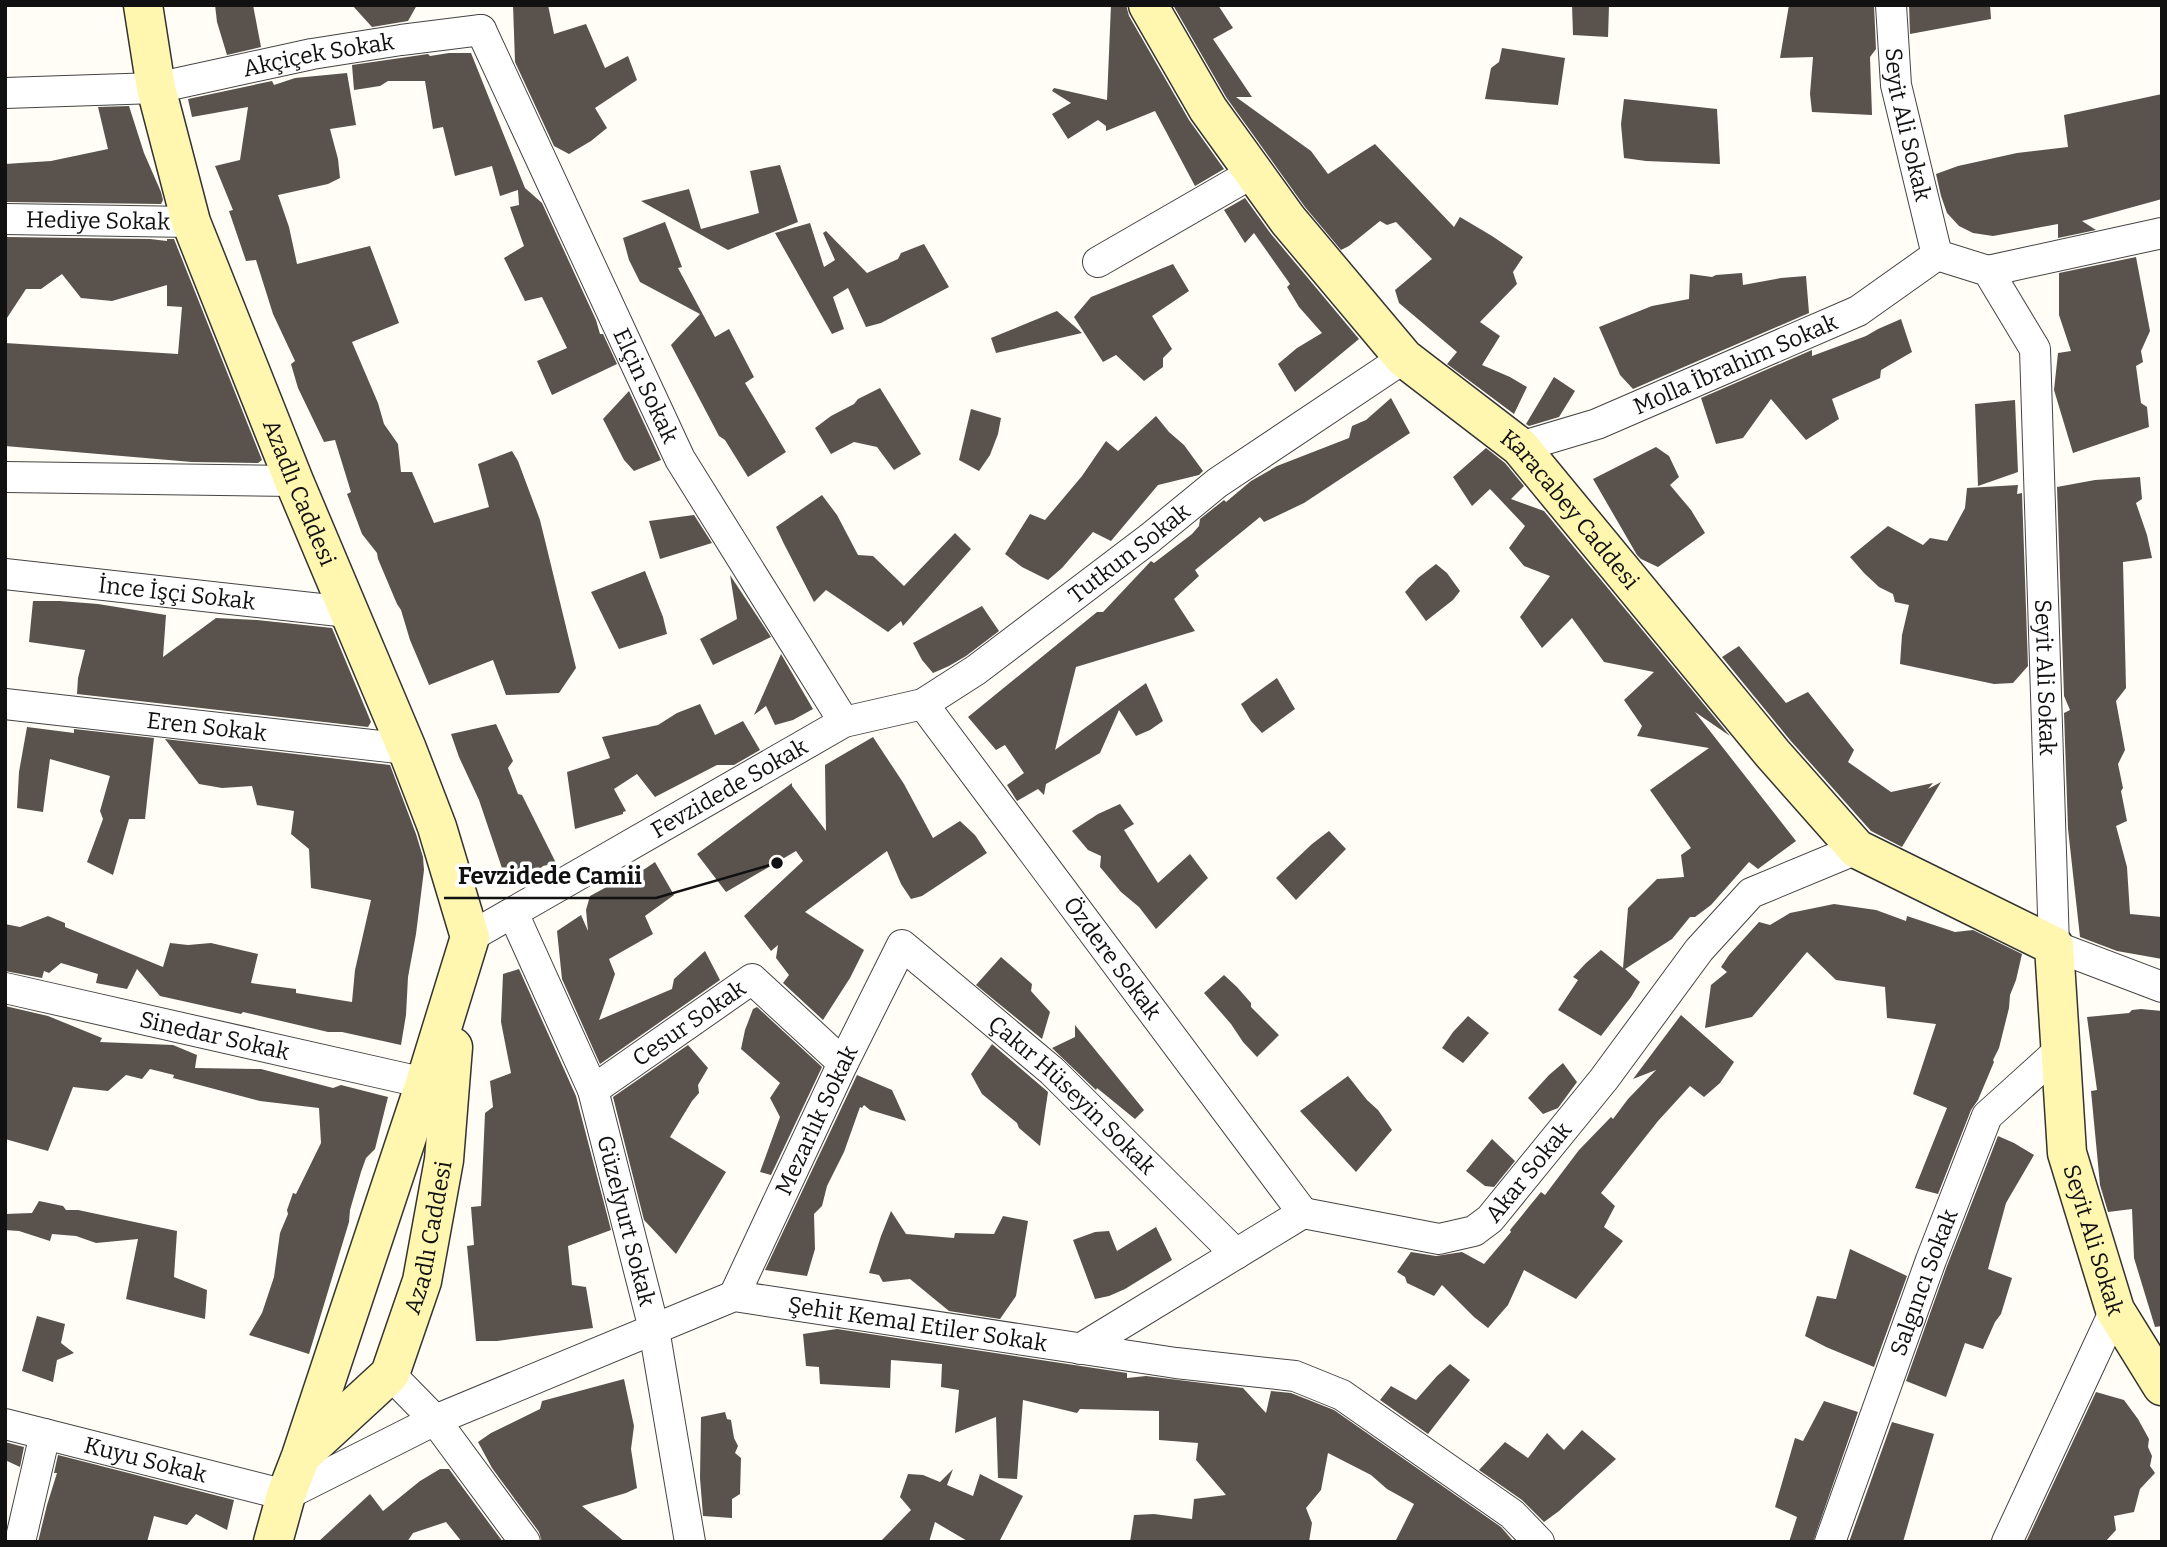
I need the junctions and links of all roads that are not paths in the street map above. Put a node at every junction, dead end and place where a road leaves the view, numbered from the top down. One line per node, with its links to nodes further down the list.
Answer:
1 (143, 5): 5 (street, Azadlı Caddesi)
2 (1148, 5): 7 (street, Karacabey Caddesi)
3 (1891, 5): 11 (street, Seyit Ali Sokak)
4 (483, 18): 5 (street, Akçiçek Sokak); 22 (street, Elçin Sokak)
5 (156, 88): 6 (street, Akçiçek Sokak); 9 (street, Azadlı Caddesi)
6 (5, 93)
7 (1254, 172): 12 (street); 14 (street, Karacabey Caddesi)
8 (5, 219): 9 (street, Hediye Sokak)
9 (191, 222): 17 (street, Azadlı Caddesi)
10 (2162, 233): 13 (street)
11 (1937, 255): 13 (street); 15 (street, Molla İbrahim Sokak)
12 (1098, 262)
13 (1988, 271): 28 (street, Seyit Ali Sokak)
14 (1404, 358): 15 (street, Karacabey Caddesi); 21 (street, Tutkun Sokak)
15 (1520, 447): 24 (street, Karacabey Caddesi)
16 (5, 477): 17 (street)
17 (293, 481): 19 (street, Azadlı Caddesi)
18 (5, 574): 19 (street, İnce İşçi Sokak)
19 (348, 611): 23 (street, Azadlı Caddesi)
20 (5, 704): 23 (street, Eren Sokak)
21 (923, 704): 22 (street, Tutkun Sokak); 36 (street, Özdere Sokak)
22 (844, 722): 25 (street, Fevzidede Sokak)
23 (407, 749): 26 (street, Azadlı Caddesi)
24 (1857, 849): 28 (street, Karacabey Caddesi); 36 (street, Akar Sokak)
25 (513, 913): 26 (street, Fevzidede Sokak); 35 (street, Güzelyurt Sokak)
26 (470, 937): 29 (street, Azadlı Caddesi)
27 (902, 945): 33 (street, Mezarlık Sokak); 37 (street, Çakır Hüseyin Sokak)
28 (2054, 946): 30 (street); 32 (street, Seyit Ali Sokak)
29 (458, 974): 34 (street, Azadlı Caddesi); 42 (street, Azadlı Caddesi)
30 (2162, 987)
31 (5, 988): 34 (street, Sinedar Sokak)
32 (2060, 1050): 39 (street, Seyit Ali Sokak); 53 (street, Salgıncı Sokak)
33 (843, 1063): 35 (street, Cesur Sokak); 38 (street, Mezarlık Sokak)
34 (425, 1083): 47 (street, Azadlı Caddesi)
35 (593, 1090): 40 (street, Güzelyurt Sokak)
36 (1303, 1213): 37 (street)
37 (1236, 1254): 41 (street)
38 (734, 1296): 40 (street); 41 (street, Şehit Kemal Etiler Sokak)
39 (2115, 1310): 43 (street, Seyit Ali Sokak); 54 (street)
40 (654, 1329): 44 (street); 51 (street, Güzelyurt Sokak)
41 (1080, 1349): 52 (street, Şehit Kemal Etiler Sokak)
42 (390, 1374): 44 (street); 47 (street, Azadlı Caddesi)
43 (2162, 1386)
44 (435, 1420): 48 (street); 50 (street)
45 (5, 1424): 46 (street, Kuyu Sokak)
46 (45, 1434): 48 (street, Kuyu Sokak); 49 (street)
47 (301, 1456): 48 (street, Azadlı Caddesi)
48 (282, 1526)
49 (20, 1542)
50 (525, 1542)
51 (690, 1542)
52 (1539, 1542)
53 (1830, 1542)
54 (2007, 1542)

